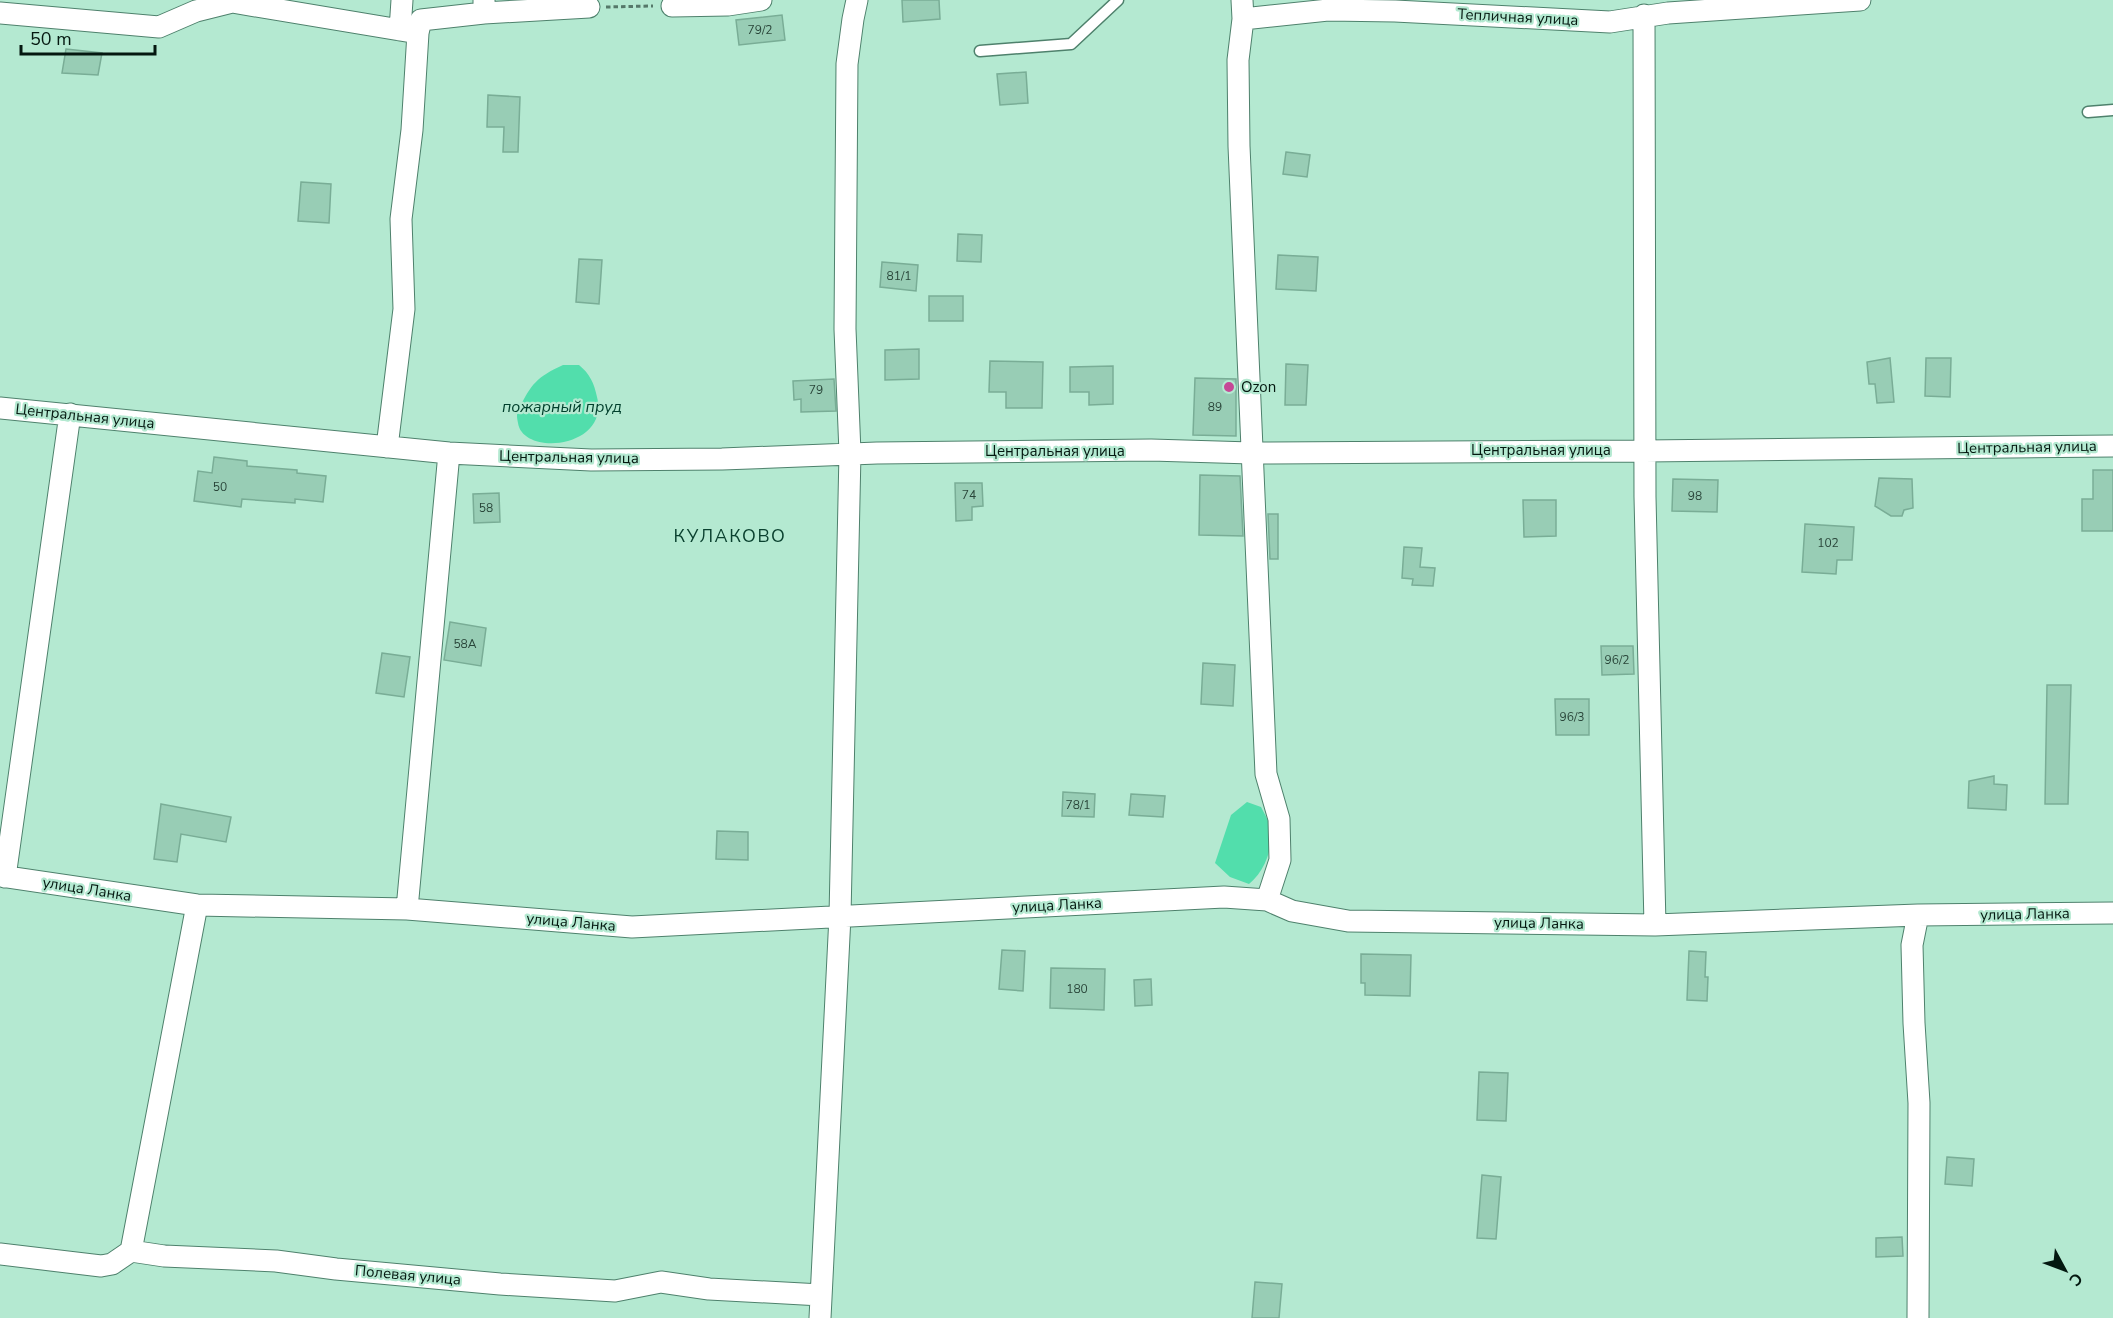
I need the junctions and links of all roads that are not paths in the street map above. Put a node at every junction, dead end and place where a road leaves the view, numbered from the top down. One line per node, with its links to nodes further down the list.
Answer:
1 (402, 0): 13 (street)
2 (761, 0): 7 (street)
3 (857, 0): 23 (street)
4 (1118, 0): 14 (lane)
5 (1860, 0): 8 (street, Тепличная улица)
6 (484, 6): 9 (street); 13 (street)
7 (672, 6)
8 (1669, 6): 12 (street, Тепличная улица)
9 (589, 7)
10 (1243, 9): 12 (street, Тепличная улица); 24 (street)
11 (0, 13): 13 (street)
12 (1644, 15): 21 (street)
13 (409, 32): 20 (street)
14 (980, 51)
15 (2113, 110): 16 (lane)
16 (2088, 112)
17 (0, 408): 18 (street, Центральная улица)
18 (70, 414): 20 (street, Центральная улица); 25 (street)
19 (2113, 446): 21 (street, Центральная улица)
20 (387, 447): 22 (street, Центральная улица)
21 (1645, 451): 24 (street, Центральная улица); 32 (street)
22 (449, 453): 23 (street, Центральная улица); 28 (street)
23 (850, 453): 24 (street, Центральная улица); 31 (street)
24 (1251, 453): 26 (street)
25 (3, 876): 27 (street, улица Ланка)
26 (1267, 900): 31 (street, улица Ланка); 32 (street, улица Ланка)
27 (197, 905): 28 (street, улица Ланка); 33 (street)
28 (407, 909): 31 (street, улица Ланка)
29 (2113, 913): 30 (street, улица Ланка)
30 (1918, 915): 32 (street, улица Ланка); 37 (street)
31 (840, 916): 35 (street)
32 (1655, 925)
33 (130, 1251): 34 (street); 35 (street, Полевая улица)
34 (0, 1254)
35 (821, 1295): 36 (street)
36 (820, 1318)
37 (1918, 1318)

